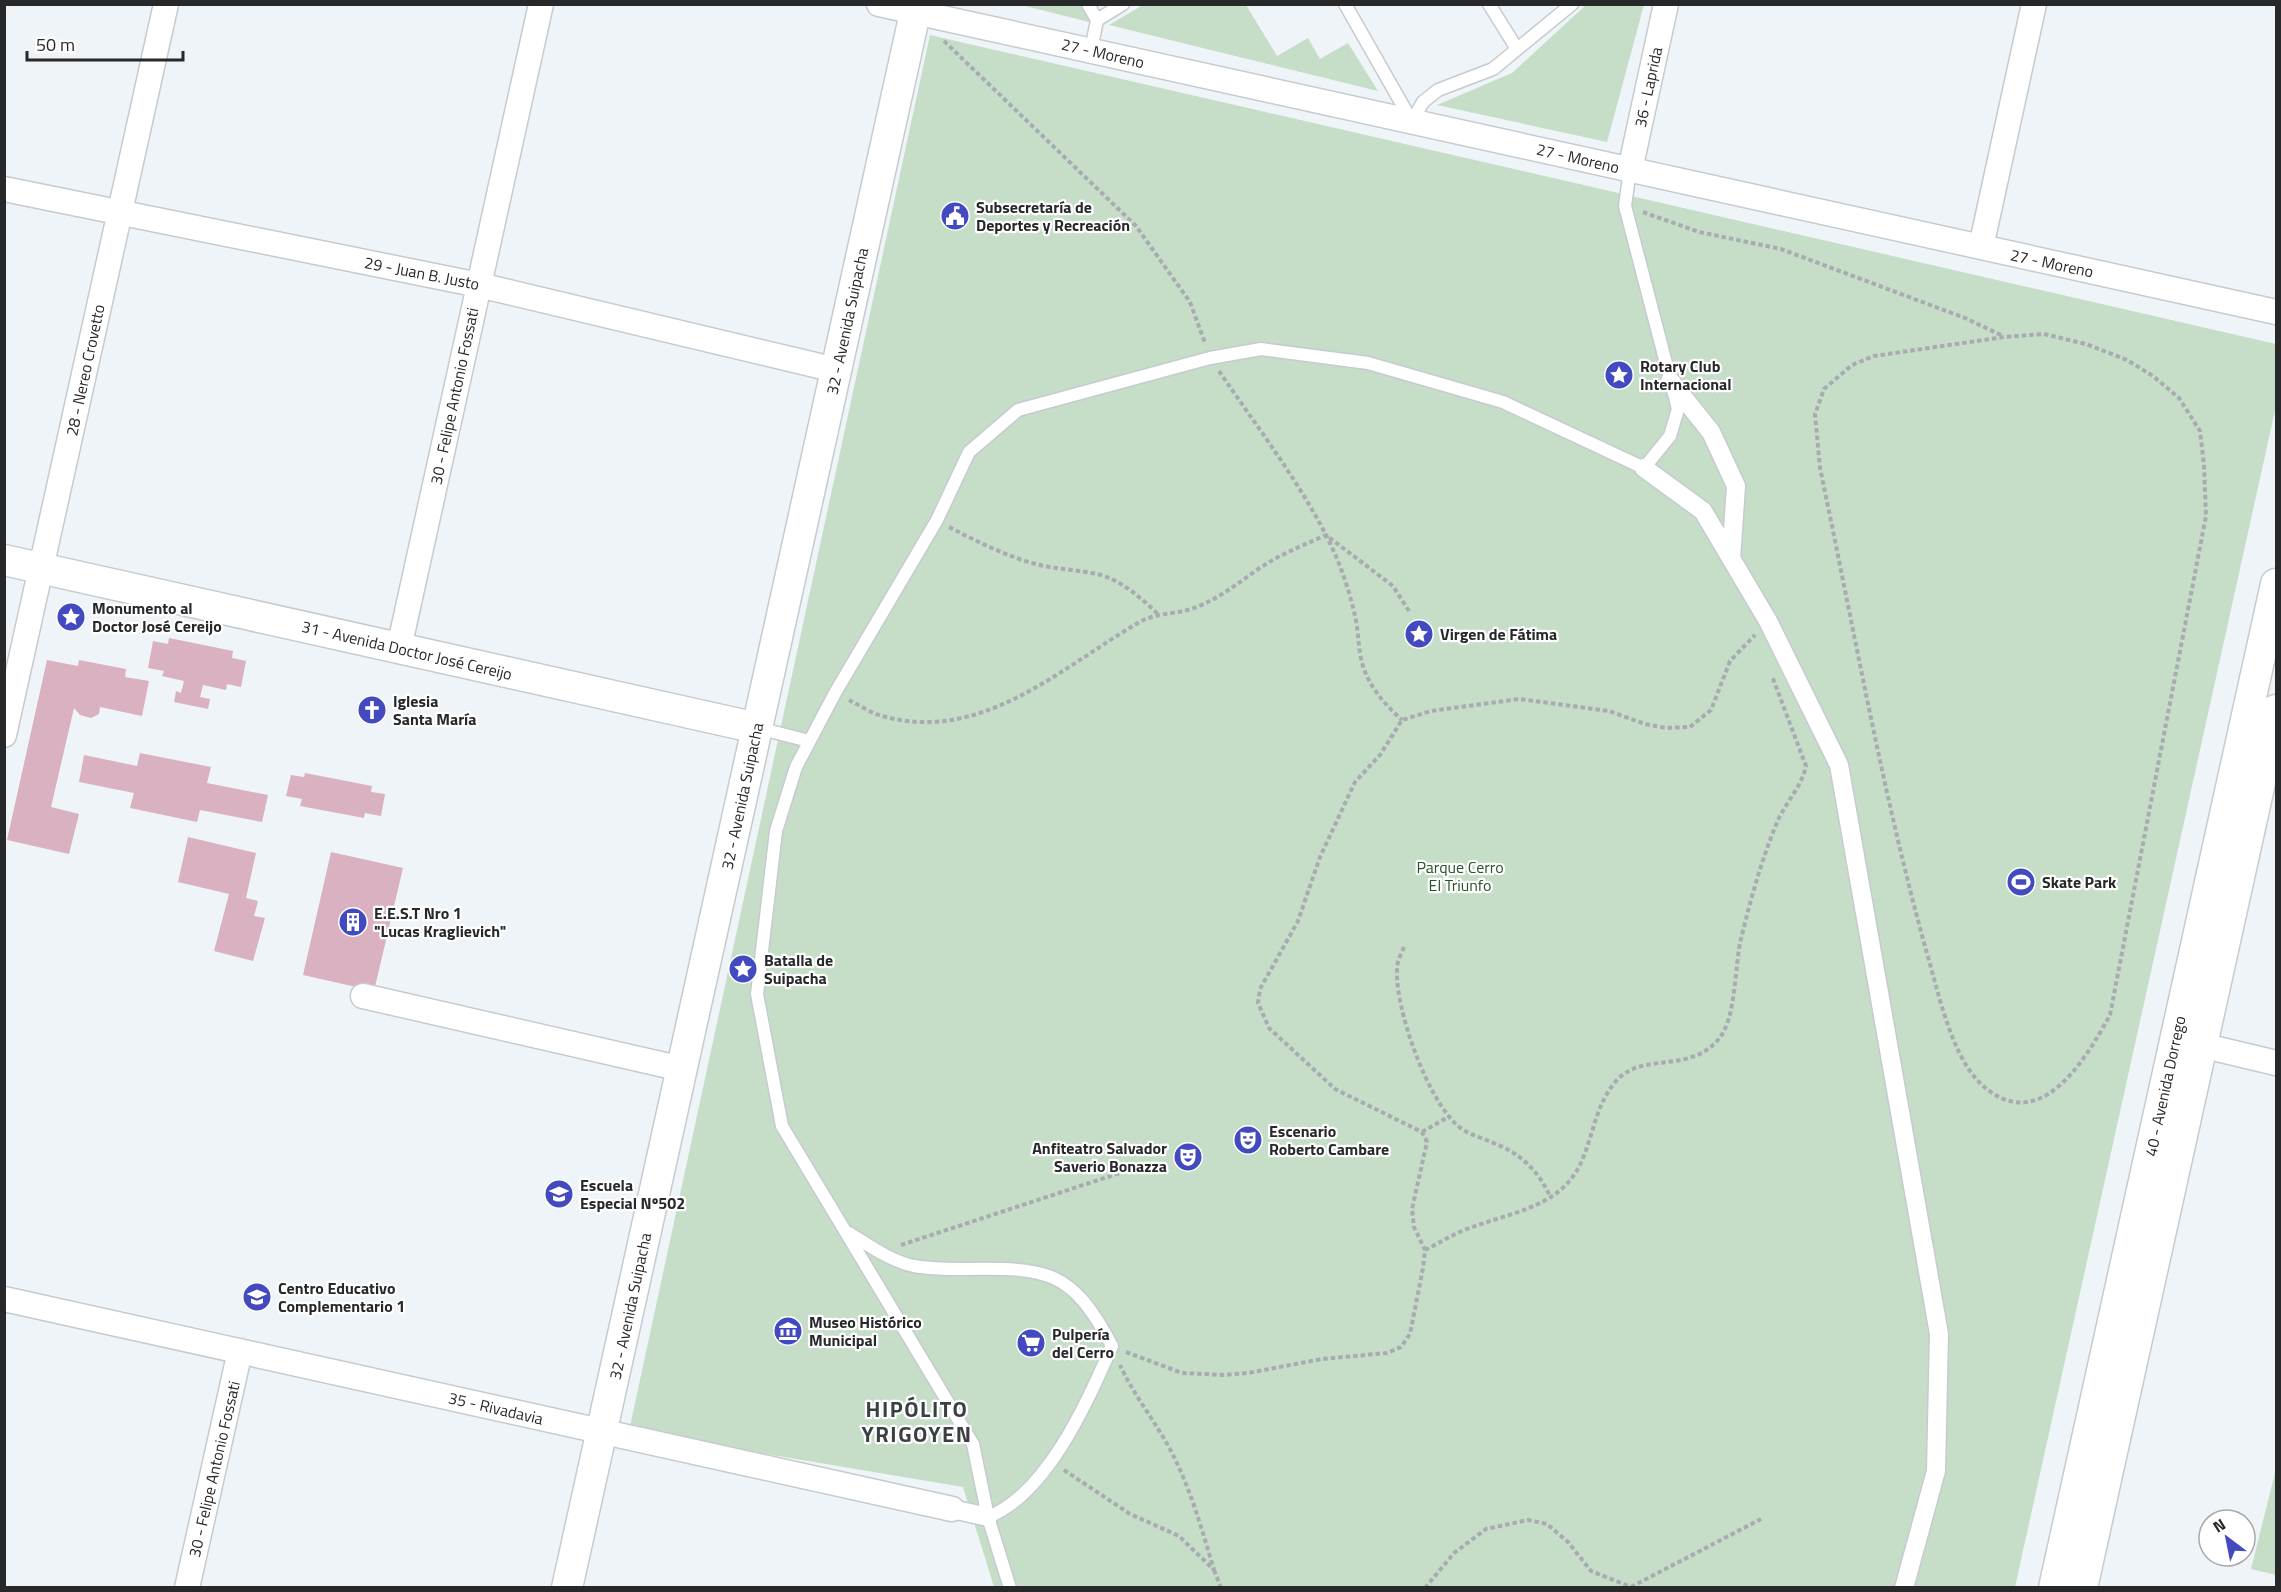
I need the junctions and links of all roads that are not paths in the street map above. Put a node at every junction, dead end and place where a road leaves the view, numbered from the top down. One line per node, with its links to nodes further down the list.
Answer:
1 (166, 4): 18 (street, 28 - Nereo Crovetto)
2 (541, 4): 20 (street, 30 - Felipe Antonio Fossati)
3 (879, 4): 11 (street, 27 - Moreno)
4 (1088, 4): 12 (lane)
5 (1123, 4): 12 (lane)
6 (1345, 4): 15 (lane)
7 (1489, 4): 13 (lane)
8 (1572, 4): 13 (lane)
9 (1666, 4): 16 (street, 36 - Laprida)
10 (2034, 4): 19 (street)
11 (916, 8): 14 (street, 27 - Moreno); 22 (street, 32 - Avenida Suipacha)
12 (1097, 20): 14 (lane)
13 (1517, 49): 15 (lane)
14 (1091, 50): 15 (street, 27 - Moreno)
15 (1412, 121): 16 (street, 27 - Moreno)
16 (1630, 170): 19 (street, 27 - Moreno); 23 (lane)
17 (4, 189): 18 (street, 29 - Juan B. Justo)
18 (120, 214): 20 (street, 29 - Juan B. Justo); 27 (street, 28 - Nereo Crovetto)
19 (1981, 247): 21 (street, 27 - Moreno)
20 (479, 285): 22 (street, 29 - Juan B. Justo); 29 (street, 30 - Felipe Antonio Fossati)
21 (2277, 312)
22 (836, 370): 31 (street, 32 - Avenida Suipacha)
23 (1670, 381): 24 (lane); 25 (street)
24 (1644, 468): 25 (street); 33 (lane)
25 (1731, 559): 47 (street)
26 (4, 560): 27 (street, 31 - Avenida Doctor José Cereijo)
27 (41, 568): 29 (street, 31 - Avenida Doctor José Cereijo); 32 (street, 28 - Nereo Crovetto)
28 (2277, 584): 35 (street, 40 - Avenida Dorrego)
29 (399, 648): 31 (street, 31 - Avenida Doctor José Cereijo)
30 (2277, 711): 35 (street, 40 - Avenida Dorrego)
31 (757, 728): 33 (lane, 31 - Avenida Doctor José Cereijo); 37 (street, 32 - Avenida Suipacha)
32 (4, 735)
33 (809, 741): 38 (lane)
34 (363, 996): 37 (street)
35 (2189, 1042): 36 (street); 48 (street, 40 - Avenida Dorrego); 49 (street, 40 - Avenida Dorrego)
36 (2277, 1063)
37 (682, 1070): 41 (street, 32 - Avenida Suipacha)
38 (846, 1231): 43 (lane); 43 (lane)
39 (4, 1299): 40 (street, 35 - Rivadavia)
40 (240, 1351): 41 (street, 35 - Rivadavia); 44 (street, 30 - Felipe Antonio Fossati)
41 (603, 1431): 42 (street, 35 - Rivadavia); 45 (street, 32 - Avenida Suipacha)
42 (952, 1509): 43 (street, 35 - Rivadavia)
43 (988, 1517): 46 (lane)
44 (187, 1587)
45 (567, 1587)
46 (1010, 1587)
47 (1904, 1587)
48 (2054, 1587)
49 (2082, 1587)

